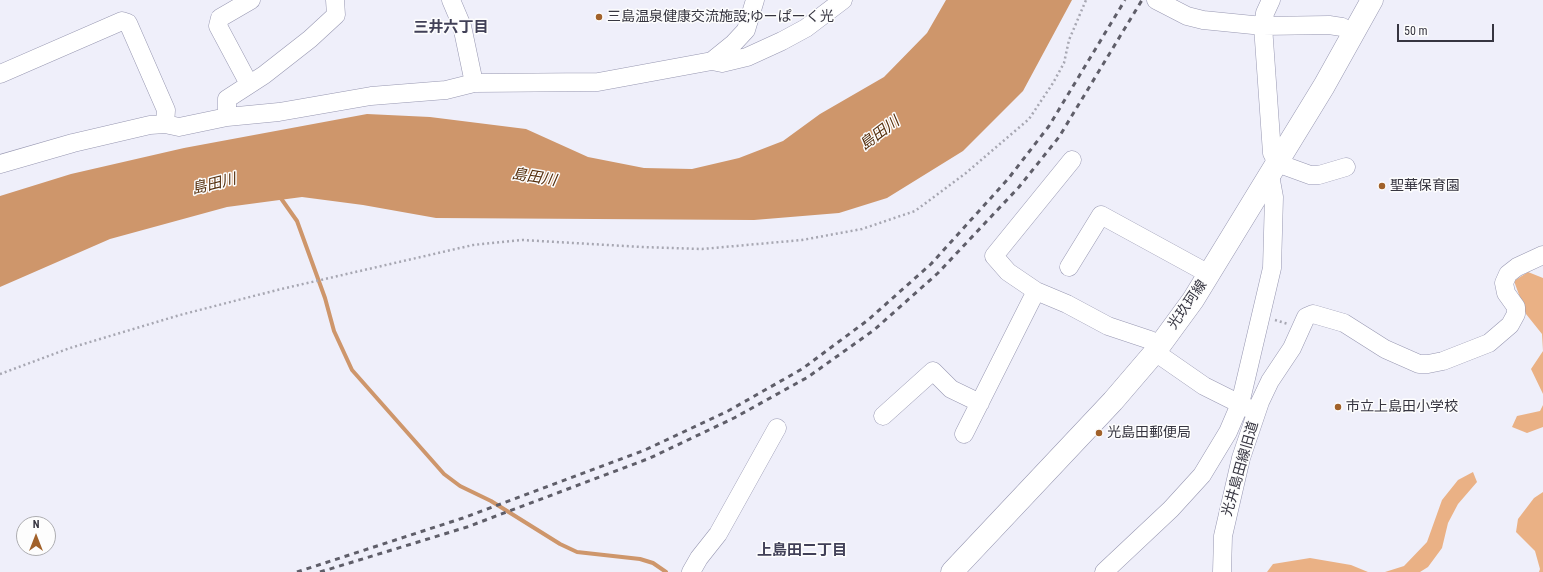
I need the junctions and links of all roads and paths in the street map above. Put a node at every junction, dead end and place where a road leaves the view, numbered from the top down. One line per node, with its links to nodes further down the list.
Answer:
1 (251, 0): 15 (street)
2 (335, 0): 15 (street)
3 (451, 0): 14 (street)
4 (755, 0): 12 (street)
5 (843, 0): 12 (street)
6 (1086, 0): 29 (path)
7 (1156, 0): 10 (street)
8 (1271, 0): 10 (street)
9 (1372, 0): 11 (main road, 光玖珂線)
10 (1263, 26): 11 (street); 21 (street)
11 (1353, 33): 21 (main road, 光玖珂線)
12 (712, 61): 14 (street)
13 (0, 74): 17 (street)
14 (474, 83): 16 (street)
15 (249, 84): 16 (street)
16 (227, 117): 17 (street)
17 (165, 124): 19 (street)
18 (1072, 160): 25 (street, 光井島田線旧道)
19 (0, 164)
20 (1346, 167): 21 (street)
21 (1274, 169): 24 (main road, 光玖珂線); 26 (street)
22 (1543, 255): 27 (street)
23 (1069, 267): 24 (street)
24 (1209, 274): 28 (main road, 光玖珂線)
25 (1036, 291): 28 (street, 光井島田線旧道); 30 (street)
26 (1262, 316): 27 (path); 31 (street)
27 (1301, 328): 32 (street)
28 (1157, 349): 31 (street, 光井島田線旧道); 37 (main road, 光玖珂線)
29 (0, 374)
30 (980, 402): 33 (street); 35 (street)
31 (1240, 404): 32 (street, 光井島田線旧道); 38 (street)
32 (1257, 412): 39 (street, 光井島田線旧道)
33 (883, 416)
34 (777, 428): 36 (street)
35 (964, 434)
36 (691, 572)
37 (952, 572)
38 (1104, 572)
39 (1222, 572)

